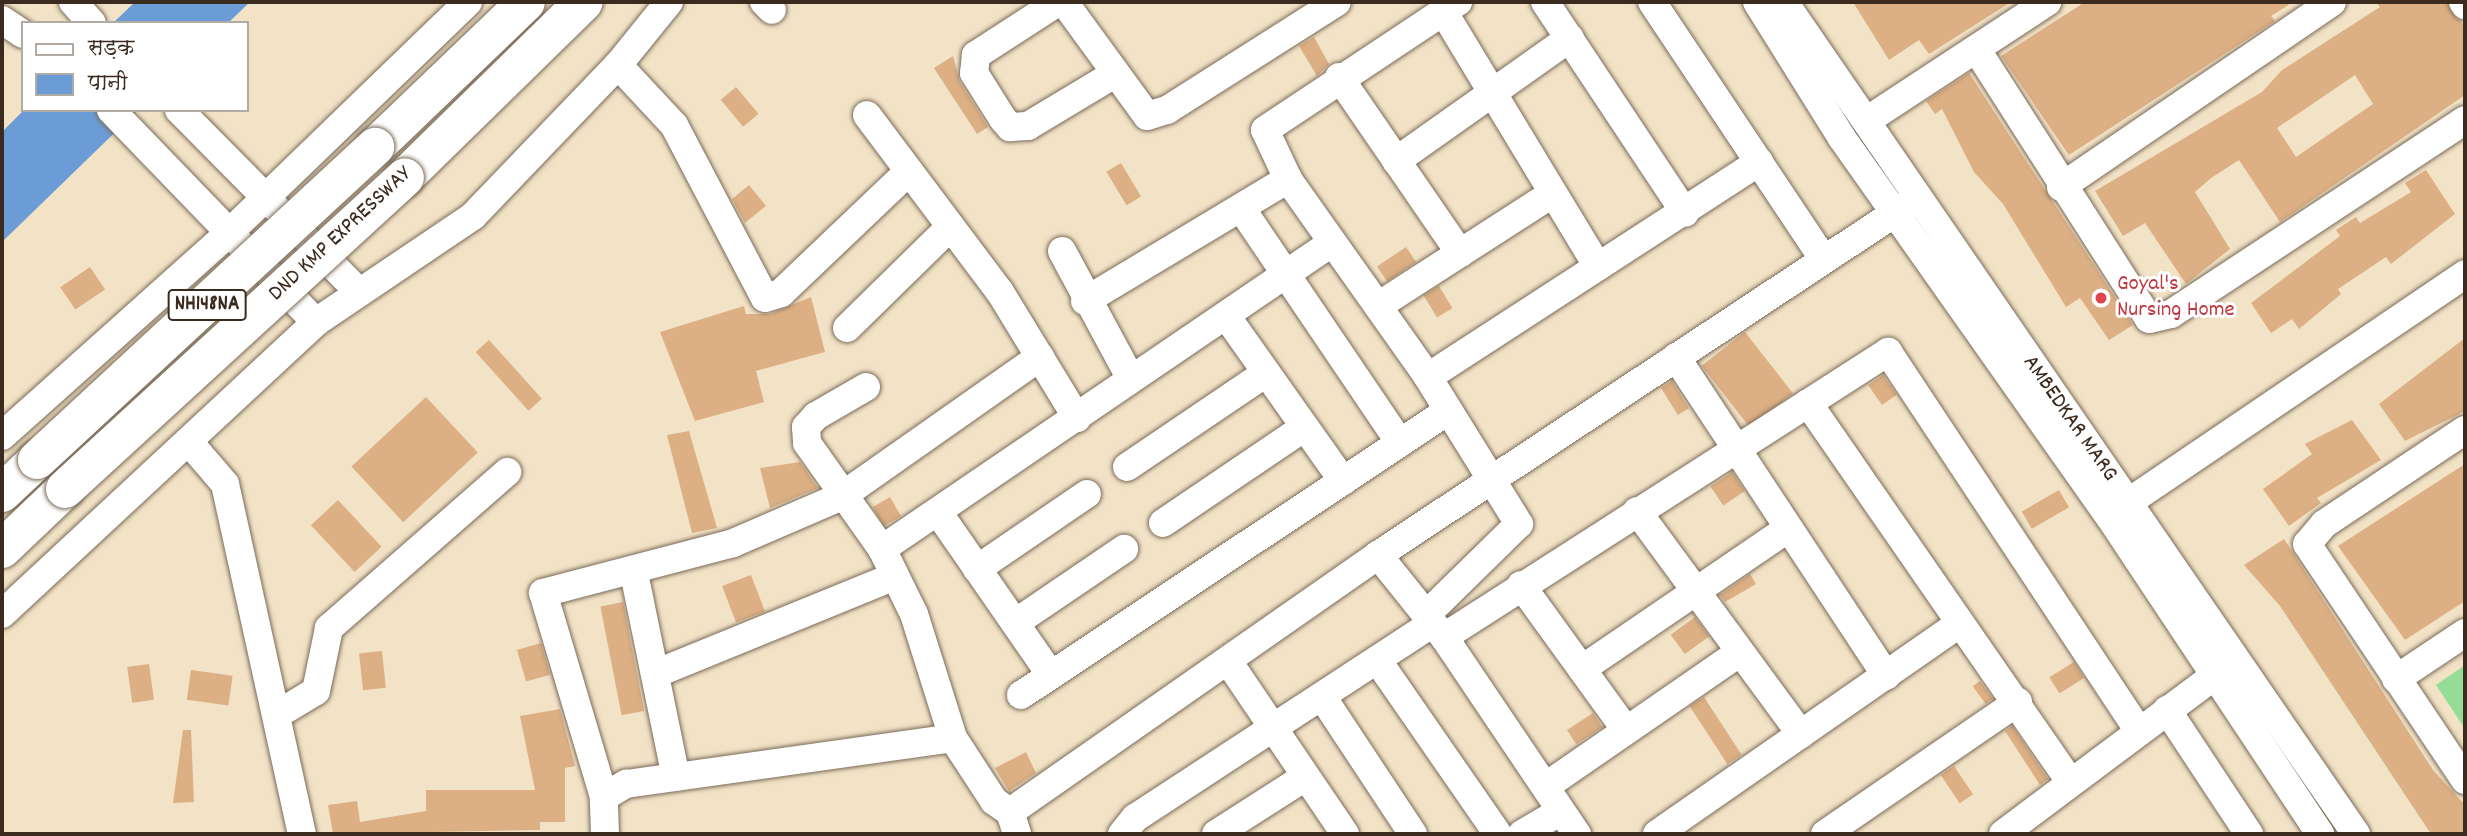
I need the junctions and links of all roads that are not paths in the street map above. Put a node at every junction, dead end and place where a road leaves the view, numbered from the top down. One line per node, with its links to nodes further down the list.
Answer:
1 (73, 2): 16 (street)
2 (468, 2): 35 (street)
3 (526, 2): 73 (highway, DND KMP EXPRESSWAY / NH148NA, bridge)
4 (584, 2): 81 (highway, DND KMP EXPRESSWAY / NH148NA, bridge)
5 (669, 2): 20 (street)
6 (1061, 2): 21 (street); 21 (street)
7 (1337, 2): 21 (street)
8 (1545, 2): 18 (street)
9 (1653, 2): 30 (street)
10 (1757, 2): 36 (street, AMBEDKAR MARG)
11 (1784, 2): 28 (street, AMBEDKAR MARG)
12 (2047, 2): 19 (street)
13 (2332, 2): 33 (street)
14 (1450, 6): 22 (street); 23 (street)
15 (2, 20): 17 (street)
16 (90, 21)
17 (21, 33)
18 (1570, 38): 23 (street); 38 (street)
19 (1977, 50): 28 (street); 33 (street)
20 (618, 65): 31 (street); 48 (street)
21 (1113, 75)
22 (1339, 76): 29 (street); 32 (street)
23 (1493, 93): 29 (street); 34 (street)
24 (113, 112): 40 (street)
25 (181, 112): 35 (street)
26 (867, 115): 31 (street)
27 (2465, 120): 33 (street)
28 (1866, 121): 36 (street, AMBEDKAR MARG)
29 (1396, 161): 43 (street)
30 (1759, 162): 38 (street); 44 (street)
31 (907, 173): 39 (street)
32 (1288, 179): 37 (street); 41 (street)
33 (2061, 187)
34 (1552, 194): 43 (street); 45 (street)
35 (267, 197): 40 (street); 48 (street)
36 (1905, 205): 44 (street); 76 (street, AMBEDKAR MARG)
37 (1243, 211): 47 (street); 49 (street)
38 (1685, 214): 45 (street)
39 (948, 229): 53 (street); 55 (street)
40 (232, 230): 52 (street); 65 (street)
41 (1330, 244): 47 (street); 50 (street)
42 (1062, 251): 49 (street)
43 (1460, 253): 50 (street)
44 (1822, 257): 54 (street)
45 (1598, 267): 57 (street)
46 (2465, 274): 76 (street)
47 (1288, 275): 51 (street); 67 (street)
48 (357, 290): 52 (street)
49 (1085, 301): 58 (street)
50 (1378, 306): 57 (street)
51 (1227, 317): 56 (street); 58 (street)
52 (316, 322): 66 (street)
53 (847, 328)
54 (1676, 357): 68 (street); 72 (street)
55 (1040, 358): 62 (street); 75 (street)
56 (1266, 373): 63 (street); 69 (street)
57 (1428, 377): 61 (street)
58 (1131, 379): 62 (street)
59 (866, 387): 75 (street)
60 (1808, 403): 68 (street); 93 (street); 111 (street)
61 (1448, 411): 67 (street); 72 (street)
62 (1077, 418): 78 (street)
63 (1305, 427): 71 (street); 79 (street)
64 (2465, 430): 103 (street)
65 (2, 436)
66 (188, 442): 90 (street); 108 (street)
67 (1401, 443): 71 (street)
68 (1736, 446): 77 (street); 80 (street)
69 (1128, 467)
70 (507, 472): 108 (street)
71 (1343, 481): 100 (street)
72 (1492, 484): 84 (street); 92 (street)
73 (2, 493)
74 (1087, 494): 85 (street)
75 (842, 496): 82 (street); 86 (street)
76 (2118, 509): 102 (street, AMBEDKAR MARG); 136 (street, AMBEDKAR MARG)
77 (1637, 511): 88 (street); 89 (street)
78 (938, 512): 82 (street); 85 (street)
79 (1163, 523)
80 (1787, 529): 89 (street); 101 (street)
81 (2, 549)
82 (882, 549): 87 (street)
83 (1125, 549): 91 (street)
84 (1378, 555): 92 (street); 97 (street)
85 (977, 569): 91 (street)
86 (634, 573): 99 (street); 119 (street)
87 (895, 576): 99 (street); 113 (street)
88 (1521, 585): 92 (street); 98 (street)
89 (1694, 593): 95 (street); 98 (street)
90 (2, 614)
91 (1015, 623): 100 (street)
92 (1434, 625): 96 (street); 118 (street)
93 (1958, 625): 101 (street); 106 (street)
94 (2465, 633): 103 (street)
95 (1739, 653): 110 (street); 112 (street)
96 (1378, 661): 105 (street); 128 (street)
97 (1230, 664): 109 (street); 121 (street)
98 (1582, 669): 110 (street)
99 (655, 674): 114 (street)
100 (1051, 675): 104 (street)
101 (1886, 676): 112 (street)
102 (2213, 677): 107 (street); 135 (street, AMBEDKAR MARG)
103 (2396, 679): 117 (street)
104 (1021, 695)
105 (1324, 698): 109 (street); 127 (street)
106 (2018, 702): 116 (street); 132 (street)
107 (2167, 710): 111 (street); 134 (street)
108 (278, 714): 122 (street)
109 (1275, 730): 115 (street); 124 (street)
110 (1626, 730): 118 (street)
111 (2139, 731): 116 (street)
112 (1801, 734): 131 (street)
113 (953, 738): 114 (street); 121 (street)
114 (676, 777): 119 (street)
115 (1306, 777): 125 (street); 126 (street)
116 (2068, 780): 133 (street)
117 (2465, 780)
118 (1546, 786): 120 (street)
119 (604, 797): 123 (street)
120 (1561, 811): 129 (street); 130 (street)
121 (1014, 823)
122 (302, 834)
123 (605, 834)
124 (1122, 834)
125 (1216, 834)
126 (1345, 834)
127 (1413, 834)
128 (1499, 834)
129 (1522, 834)
130 (1577, 834)
131 (1659, 834)
132 (1825, 834)
133 (2003, 834)
134 (2249, 834)
135 (2320, 834)
136 (2356, 834)

